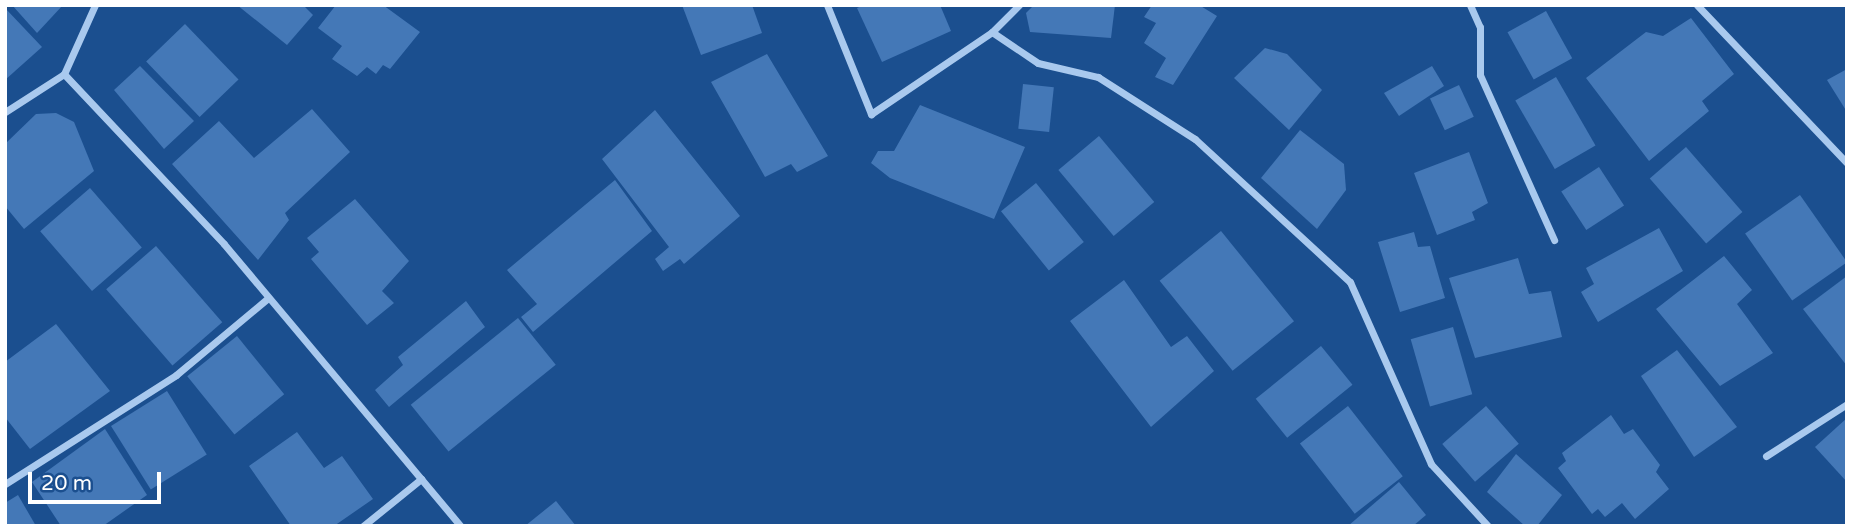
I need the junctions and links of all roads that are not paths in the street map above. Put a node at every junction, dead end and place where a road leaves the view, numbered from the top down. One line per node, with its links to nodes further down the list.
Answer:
1 (95, 5): 7 (street)
2 (827, 5): 6 (street)
3 (1019, 5): 6 (street)
4 (1470, 5): 10 (street)
5 (1697, 5): 9 (street)
6 (992, 32): 18 (street)
7 (64, 74): 8 (street); 11 (street)
8 (5, 112)
9 (1847, 163)
10 (1554, 240)
11 (268, 298): 14 (street); 15 (street)
12 (1847, 404): 13 (street)
13 (1766, 456)
14 (421, 479): 16 (street); 17 (street)
15 (5, 484)
16 (363, 526)
17 (461, 526)
18 (1489, 526)

